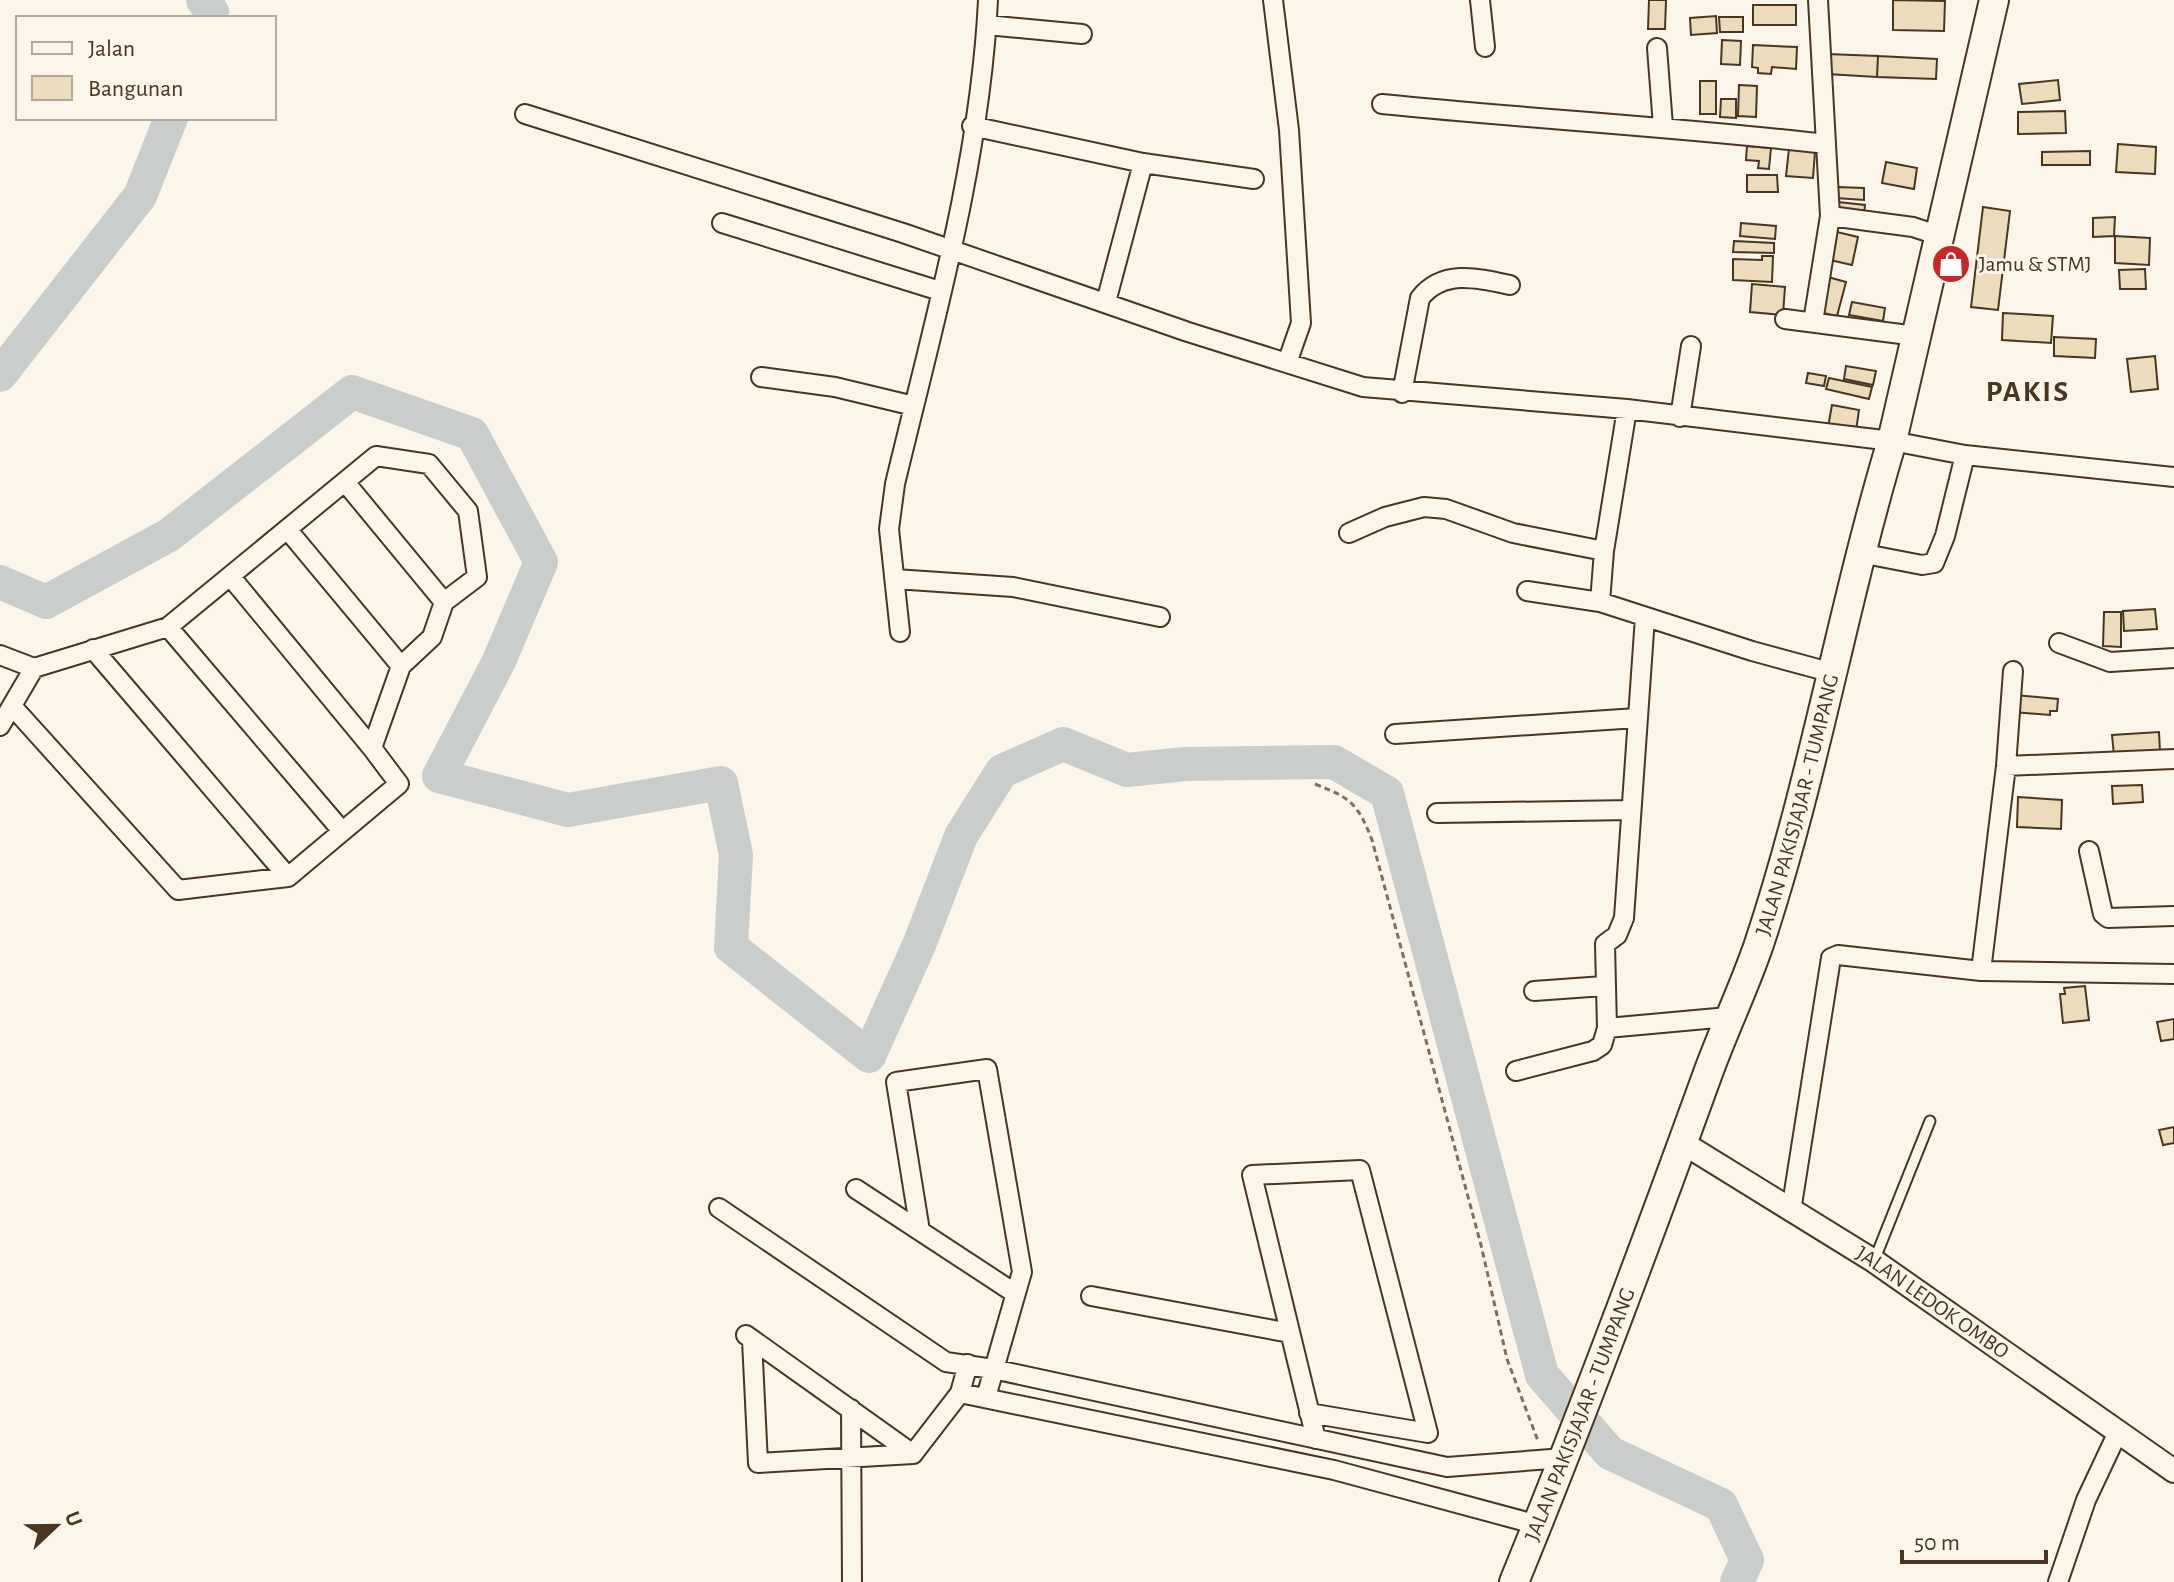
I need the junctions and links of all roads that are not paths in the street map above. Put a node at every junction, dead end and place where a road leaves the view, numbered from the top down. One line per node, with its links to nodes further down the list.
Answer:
1 (988, 0): 6 (street)
2 (1273, 0): 28 (street)
3 (1480, 0): 8 (street)
4 (1818, 0): 14 (street)
5 (1994, 0): 19 (main road, JALAN PAKISJAJAR - TUMPANG)
6 (987, 25): 7 (street); 12 (street)
7 (1082, 34)
8 (1485, 47)
9 (1657, 48): 13 (street)
10 (1382, 104): 13 (street)
11 (525, 114): 20 (street)
12 (972, 126): 15 (street); 20 (street)
13 (1663, 126): 14 (street)
14 (1826, 144): 17 (street)
15 (1143, 163): 16 (street); 23 (street)
16 (1254, 179)
17 (1830, 216): 19 (street); 25 (street)
18 (722, 223): 22 (street)
19 (1940, 236): 26 (main road, JALAN PAKISJAJAR - TUMPANG)
20 (951, 249): 22 (street); 23 (street)
21 (1510, 285): 30 (street)
22 (940, 291): 31 (street)
23 (1106, 302): 28 (street)
24 (1785, 319): 25 (street)
25 (1813, 322): 26 (street)
26 (1916, 336): 34 (main road, JALAN PAKISJAJAR - TUMPANG)
27 (1691, 346): 33 (street)
28 (1287, 363): 30 (street)
29 (761, 377): 31 (street)
30 (1402, 393): 32 (street)
31 (914, 406): 43 (street)
32 (1627, 409): 33 (street); 40 (street)
33 (1680, 417): 34 (street)
34 (1892, 441): 35 (street); 41 (main road, JALAN PAKISJAJAR - TUMPANG)
35 (1965, 455): 36 (street); 41 (street)
36 (2174, 477)
37 (345, 482): 38 (street); 45 (street); 45 (street)
38 (287, 529): 42 (street); 55 (street)
39 (1349, 533): 40 (street)
40 (1604, 551): 46 (street)
41 (1860, 553): 58 (main road, JALAN PAKISJAJAR - TUMPANG)
42 (230, 576): 49 (street); 63 (street)
43 (895, 579): 47 (street); 50 (street)
44 (1527, 591): 46 (street)
45 (444, 602): 55 (street)
46 (1600, 602): 48 (street)
47 (1160, 617)
48 (1645, 617): 58 (street); 60 (street)
49 (168, 627): 52 (street); 68 (street)
50 (900, 632)
51 (2059, 643): 54 (street)
52 (93, 649): 56 (street); 70 (street)
53 (0, 655): 56 (street)
54 (2174, 658)
55 (401, 666): 63 (street)
56 (34, 668): 59 (street)
57 (2013, 671): 65 (street)
58 (1833, 673): 76 (main road, JALAN PAKISJAJAR - TUMPANG)
59 (12, 706): 61 (street); 70 (street)
60 (1637, 718): 62 (street); 66 (street)
61 (0, 726)
62 (1395, 734)
63 (372, 748): 68 (street)
64 (2174, 759): 65 (street)
65 (2006, 766): 72 (street)
66 (1631, 810): 67 (street); 74 (street)
67 (1437, 813)
68 (342, 831): 70 (street)
69 (2089, 851): 71 (street)
70 (288, 877)
71 (2174, 916)
72 (1981, 971): 73 (street); 83 (street)
73 (2174, 974)
74 (1604, 986): 75 (street); 77 (street)
75 (1534, 991)
76 (1728, 1017): 77 (street); 80 (main road, JALAN PAKISJAJAR - TUMPANG)
77 (1607, 1028): 78 (street)
78 (1516, 1071)
79 (1930, 1121): 85 (lane)
80 (1683, 1143): 83 (street, JALAN LEDOK OMBO); 104 (main road, JALAN PAKISJAJAR - TUMPANG)
81 (856, 1189): 84 (street)
82 (719, 1208): 89 (street)
83 (1791, 1211): 85 (street, JALAN LEDOK OMBO)
84 (920, 1231): 86 (street); 86 (street)
85 (1874, 1261): 98 (street, JALAN LEDOK OMBO)
86 (1013, 1292): 90 (street)
87 (1091, 1296): 88 (street)
88 (1290, 1333): 96 (street); 96 (street)
89 (968, 1364): 90 (street); 92 (street)
90 (993, 1369): 91 (street); 93 (street)
91 (1072, 1386): 95 (street); 97 (street)
92 (960, 1393): 93 (street); 102 (street)
93 (986, 1397): 95 (street)
94 (851, 1409): 102 (street); 103 (street); 103 (street)
95 (1067, 1413): 100 (street)
96 (1309, 1413): 99 (street)
97 (1212, 1416): 99 (street); 100 (street)
98 (2118, 1432): 107 (street, JALAN LEDOK OMBO); 112 (street)
99 (1316, 1439): 101 (street)
100 (1206, 1442): 106 (street)
101 (1340, 1444): 105 (street); 106 (street)
102 (913, 1454): 103 (street)
103 (852, 1457): 110 (street)
104 (1562, 1462): 105 (street); 109 (main road, JALAN PAKISJAJAR - TUMPANG)
105 (1447, 1467): 108 (street)
106 (1334, 1470): 108 (street)
107 (2174, 1471)
108 (1440, 1499): 109 (street)
109 (1538, 1525): 111 (main road, JALAN PAKISJAJAR - TUMPANG)
110 (852, 1582)
111 (1514, 1582)
112 (2058, 1582)

